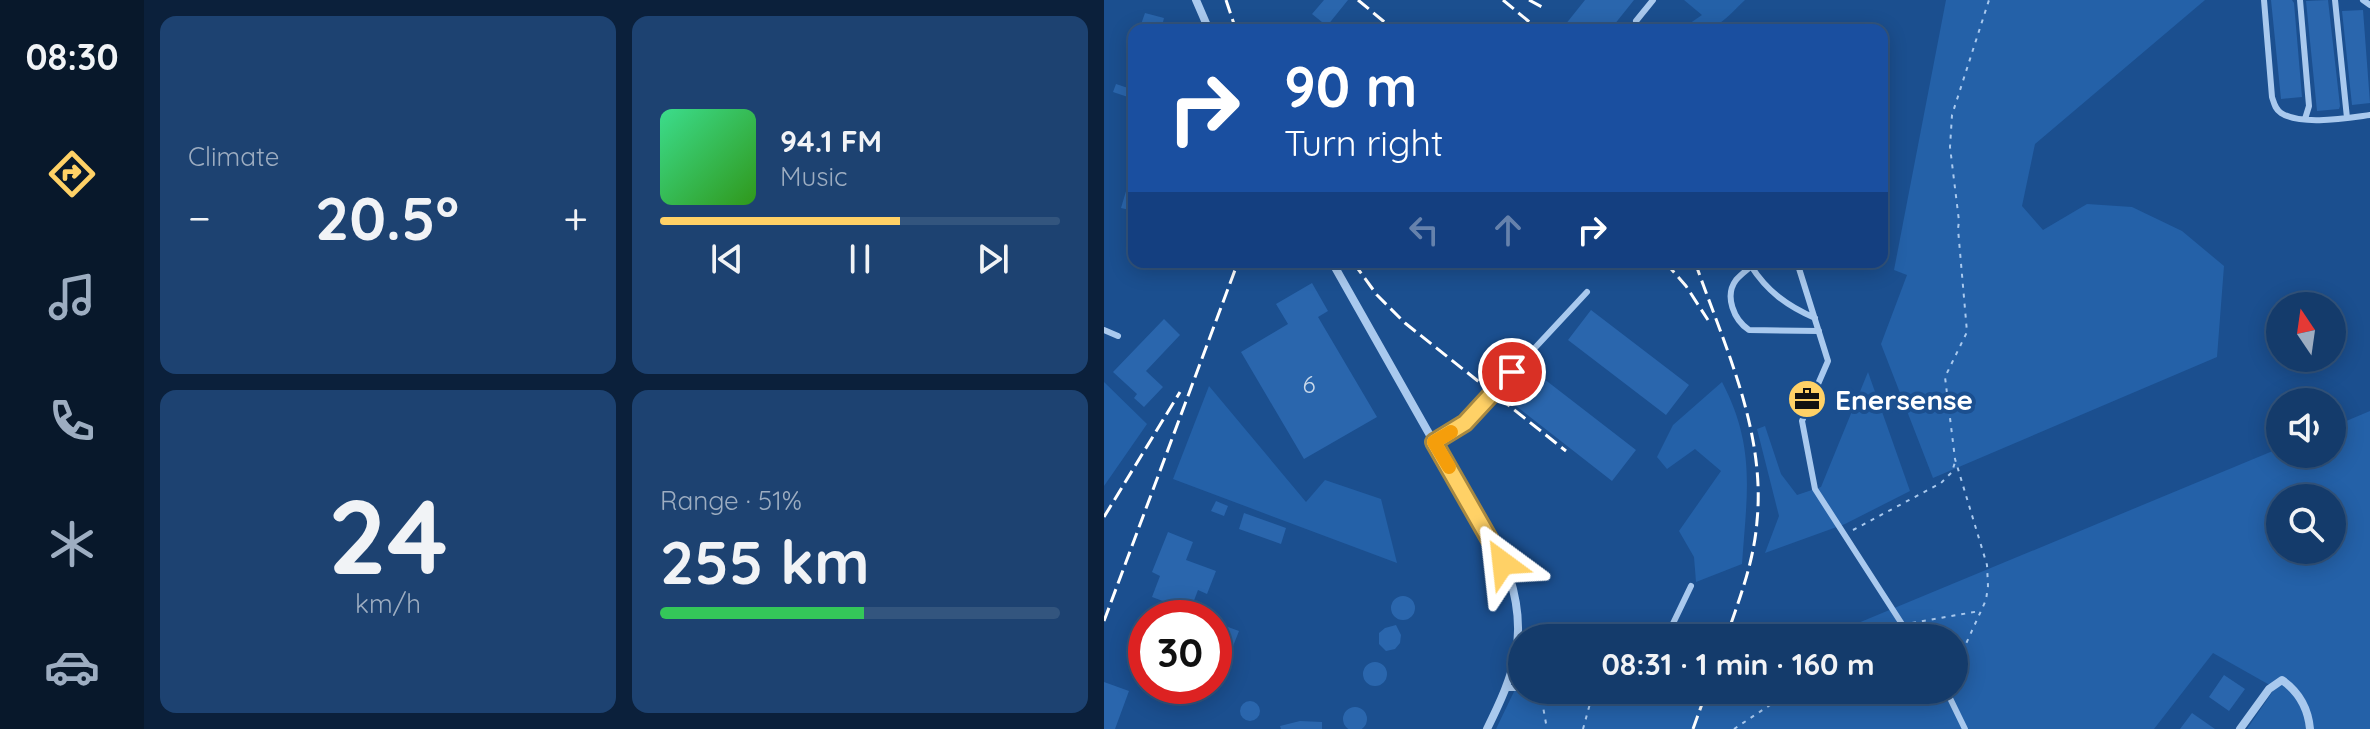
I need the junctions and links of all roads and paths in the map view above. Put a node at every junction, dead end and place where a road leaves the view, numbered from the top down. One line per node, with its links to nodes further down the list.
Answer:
1 (1196, 0): 10 (street)
2 (1653, 0): 9 (lane)
3 (1989, 0): 24 (path)
4 (2264, 0): 13 (lane)
5 (2300, 0): 13 (lane)
6 (2335, 0): 12 (lane)
7 (2363, 0): 8 (lane)
8 (2370, 5)
9 (1636, 21)
10 (1206, 24)
11 (2370, 115): 12 (lane)
12 (2347, 118): 13 (lane)
13 (2305, 119)
14 (1335, 268): 23 (street)
15 (1750, 268): 21 (lane)
16 (1756, 268): 19 (lane)
17 (1799, 268): 19 (lane)
18 (1587, 292): 23 (lane)
19 (1815, 318): 21 (lane)
20 (1104, 330): 22 (lane)
21 (1819, 331): 25 (lane)
22 (1118, 336)
23 (1434, 442): 31 (street)
24 (1955, 459): 25 (path); 27 (path)
25 (1845, 534): 29 (lane)
26 (1691, 586): 28 (lane)
27 (1981, 611): 29 (path); 30 (path)
28 (1673, 624)
29 (1903, 624)
30 (1968, 639)
31 (1507, 688): 36 (street)
32 (1543, 704): 37 (path)
33 (1590, 704): 38 (path)
34 (1771, 704): 39 (path)
35 (1953, 704): 40 (lane)
36 (1487, 729)
37 (1547, 729)
38 (1583, 729)
39 (1734, 729)
40 (1965, 729)
41 (2240, 729): 42 (street)
42 (2310, 729)

